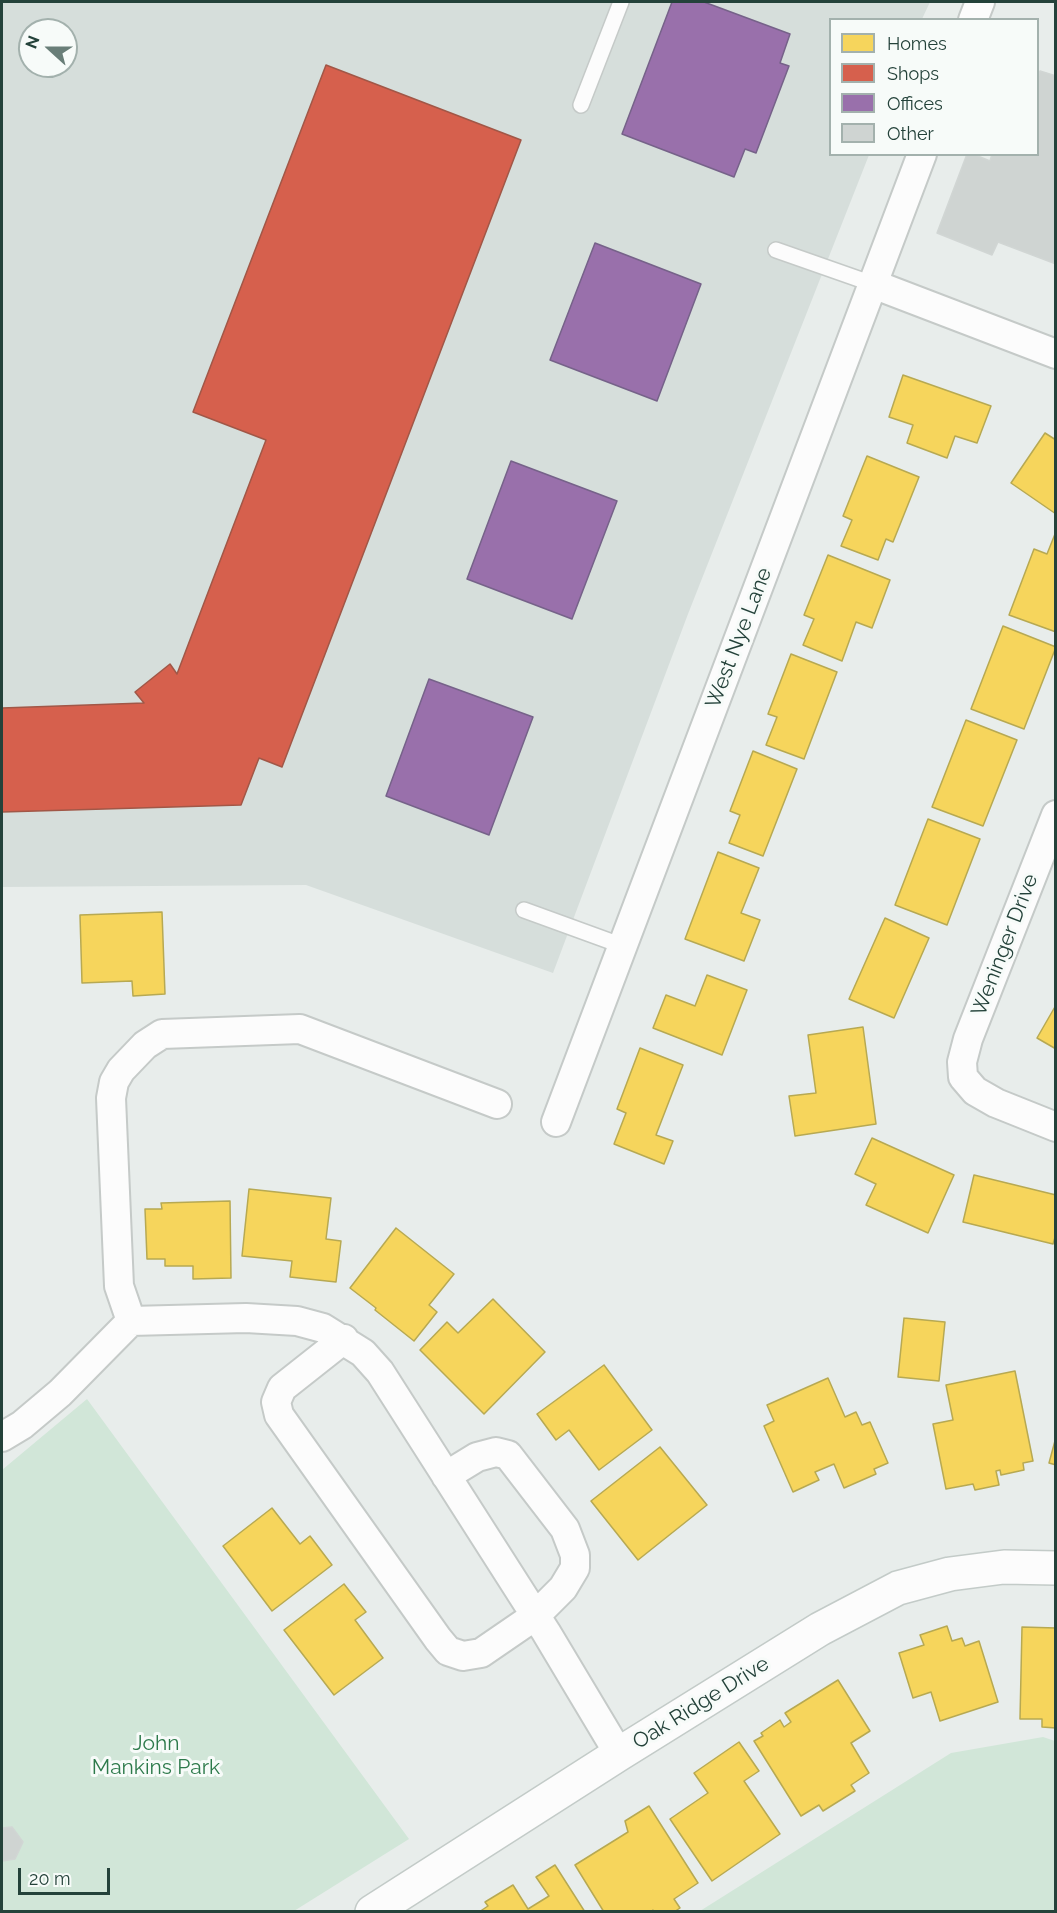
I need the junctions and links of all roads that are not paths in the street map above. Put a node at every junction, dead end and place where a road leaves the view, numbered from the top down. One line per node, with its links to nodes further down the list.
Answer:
1 (621, 2): 4 (lane)
2 (980, 2): 3 (street)
3 (974, 18)
4 (581, 105)
5 (921, 156): 7 (street, West Nye Lane)
6 (776, 250): 7 (lane)
7 (873, 284): 8 (street); 11 (street, West Nye Lane)
8 (1056, 354)
9 (1056, 815): 14 (street, Weninger Drive)
10 (524, 910): 11 (lane)
11 (623, 946): 13 (street, West Nye Lane)
12 (497, 1104): 15 (street)
13 (556, 1122)
14 (1056, 1127)
15 (130, 1321): 16 (street); 17 (street)
16 (344, 1339): 18 (street); 20 (street)
17 (2, 1437)
18 (446, 1476): 20 (street); 20 (street)
19 (1056, 1568): 21 (street, Oak Ridge Drive)
20 (535, 1616): 21 (street)
21 (619, 1754): 22 (street, Oak Ridge Drive)
22 (372, 1911)

